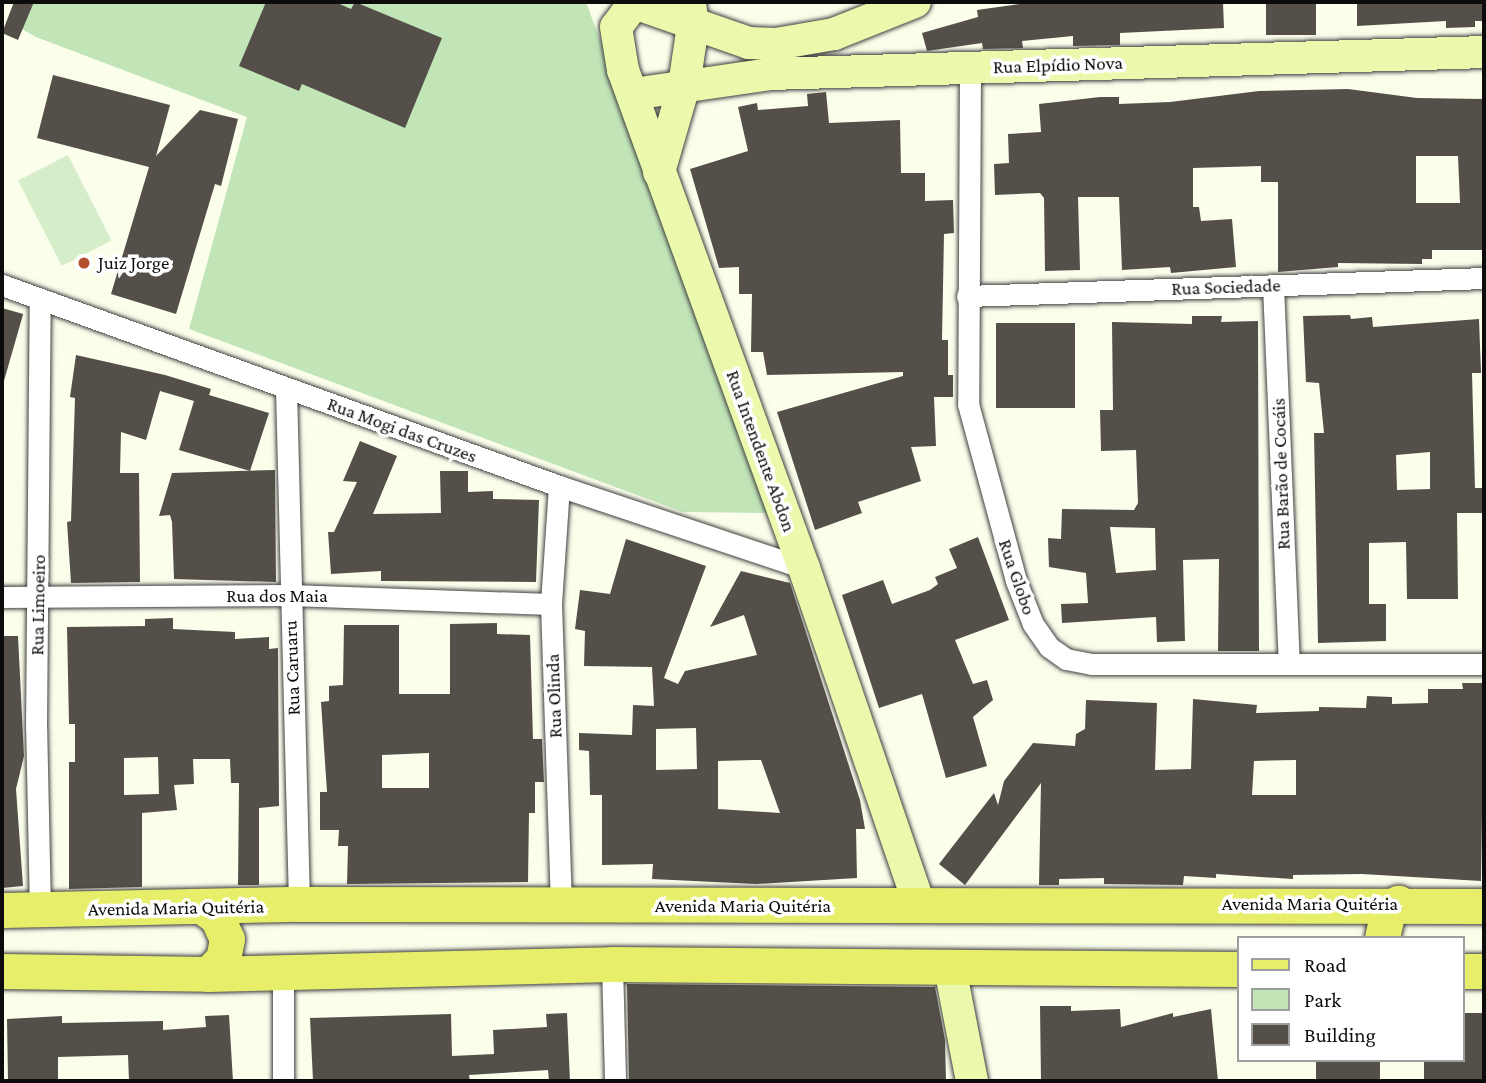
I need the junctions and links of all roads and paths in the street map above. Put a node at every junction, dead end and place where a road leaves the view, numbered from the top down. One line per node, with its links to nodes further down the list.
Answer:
1 (634, 2): 3 (street); 7 (street, Rua Intendente Abdon)
2 (915, 2): 3 (street)
3 (691, 13): 6 (street)
4 (1484, 52): 5 (street, Rua Elpídio Nova)
5 (970, 68): 6 (street, Rua Elpídio Nova); 12 (street, Rua Globo)
6 (684, 86): 7 (street, Rua Elpídio Nova); 8 (street)
7 (633, 94): 8 (street, Rua Intendente Abdon)
8 (659, 173): 16 (street, Rua Intendente Abdon)
9 (1484, 278): 11 (street, Rua Sociedade)
10 (2, 285): 13 (street, Rua Mogi das Cruzes)
11 (1273, 285): 12 (street, Rua Sociedade); 21 (street, Rua Barão de Cocáis)
12 (967, 296): 21 (street, Rua Globo)
13 (40, 299): 14 (street, Rua Mogi das Cruzes); 19 (street, Rua Limoeiro)
14 (286, 389): 15 (street, Rua Mogi das Cruzes); 17 (street, Rua Caruaru)
15 (559, 486): 16 (street, Rua Mogi das Cruzes); 20 (street, Rua Olinda)
16 (804, 568): 26 (street, Rua Intendente Abdon)
17 (290, 595): 19 (street, Rua dos Maia); 20 (street, Rua dos Maia); 24 (street, Rua Caruaru)
18 (2, 597): 19 (street, Rua dos Maia)
19 (38, 597): 30 (street, Rua Limoeiro)
20 (551, 604): 25 (street, Rua Olinda)
21 (1289, 663): 22 (street, Rua Globo)
22 (1484, 664)
23 (1398, 903): 26 (main road, Avenida Maria Quitéria); 27 (main road, Avenida Maria Quitéria); 31 (main road)
24 (299, 904): 25 (main road, Avenida Maria Quitéria); 28 (main road, Avenida Maria Quitéria)
25 (561, 905): 26 (main road, Avenida Maria Quitéria)
26 (920, 906)
27 (1484, 906)
28 (204, 908): 30 (main road, Avenida Maria Quitéria); 39 (main road)
29 (2, 910): 30 (main road, Avenida Maria Quitéria)
30 (40, 911)
31 (1382, 936)
32 (612, 964): 33 (main road); 38 (main road); 41 (street)
33 (950, 968): 34 (main road); 42 (street)
34 (1238, 969)
35 (2, 971): 39 (main road)
36 (1465, 971): 37 (main road)
37 (1484, 971)
38 (283, 972): 39 (main road); 40 (street)
39 (208, 974)
40 (283, 1081)
41 (615, 1081)
42 (972, 1081)

